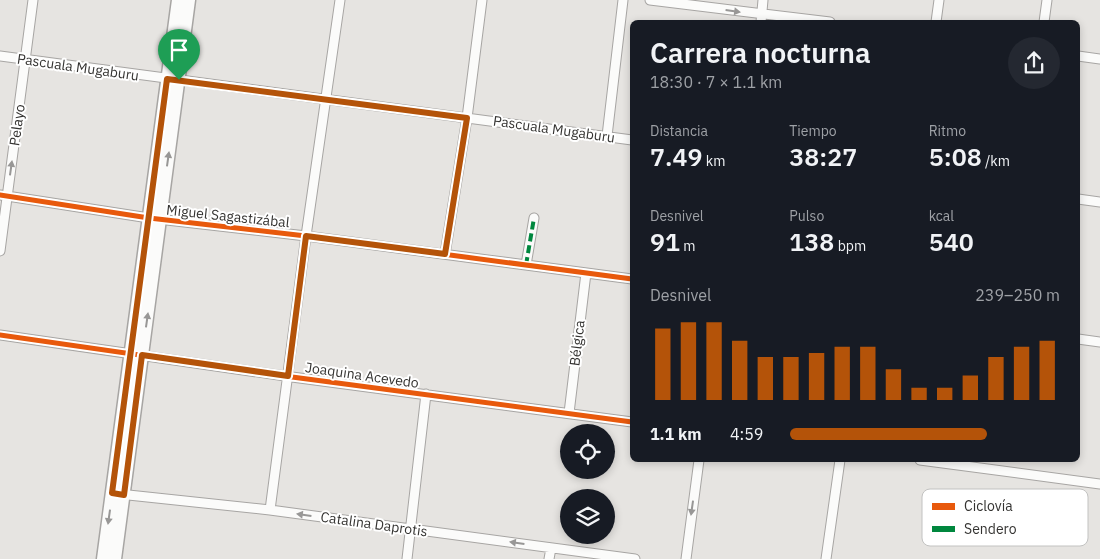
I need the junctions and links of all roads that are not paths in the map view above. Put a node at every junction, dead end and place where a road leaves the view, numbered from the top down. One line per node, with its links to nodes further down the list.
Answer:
1 (33, 0): 18 (street, Pelayo)
2 (178, 0): 19 (main road)
3 (190, 0): 19 (main road)
4 (340, 0): 20 (street)
5 (482, 0): 21 (street)
6 (623, 0): 22 (street)
7 (650, 0): 11 (street, one-way to 11)
8 (763, 0): 11 (street)
9 (939, 0): 13 (street)
10 (1047, 0): 14 (street)
11 (761, 19): 12 (street)
12 (784, 20)
13 (936, 20)
14 (1044, 20)
15 (0, 56): 18 (street, Pascuala Mugaburu)
16 (1080, 56): 17 (street)
17 (1100, 59)
18 (26, 60): 19 (street, Pascuala Mugaburu); 24 (street, Pelayo, one-way to 18)
19 (173, 80): 20 (street, Pascuala Mugaburu); 27 (main road)
20 (327, 99): 21 (street, Pascuala Mugaburu); 29 (street)
21 (467, 118): 22 (street, Pascuala Mugaburu); 31 (street)
22 (607, 136): 23 (street, Pascuala Mugaburu)
23 (630, 140)
24 (4, 195): 27 (street, Miguel Sagastizábal); 30 (street, Pelayo)
25 (1080, 200): 26 (street)
26 (1100, 202)
27 (155, 218): 29 (street, Miguel Sagastizábal); 38 (main road)
28 (534, 218): 32 (street)
29 (306, 236): 31 (street, Miguel Sagastizábal); 39 (street)
30 (0, 251)
31 (445, 254): 32 (street, Miguel Sagastizábal)
32 (526, 265): 33 (street, Miguel Sagastizábal)
33 (586, 273): 34 (street, Miguel Sagastizábal); 41 (street, Bélgica)
34 (630, 279)
35 (0, 334): 38 (street, Joaquina Acevedo)
36 (1080, 339): 37 (street)
37 (1100, 342)
38 (136, 354): 39 (street, Joaquina Acevedo); 47 (main road)
39 (288, 376): 40 (street, Joaquina Acevedo); 48 (street)
40 (426, 394): 41 (street, Joaquina Acevedo); 49 (street)
41 (569, 413): 42 (street, Joaquina Acevedo)
42 (630, 422)
43 (699, 462): 56 (street, one-way to 56)
44 (840, 462): 57 (street)
45 (935, 462): 46 (street)
46 (1100, 484)
47 (118, 494): 48 (street, Catalina Daprotis); 51 (main road, one-way to 51); 52 (main road)
48 (270, 510): 49 (street, Catalina Daprotis, one-way to 48)
49 (411, 529): 50 (street, Catalina Daprotis, one-way to 49); 53 (street)
50 (551, 548): 54 (street); 55 (street, Catalina Daprotis)
51 (103, 559)
52 (115, 559)
53 (407, 559)
54 (549, 559)
55 (635, 559)
56 (686, 559)
57 (826, 559)

